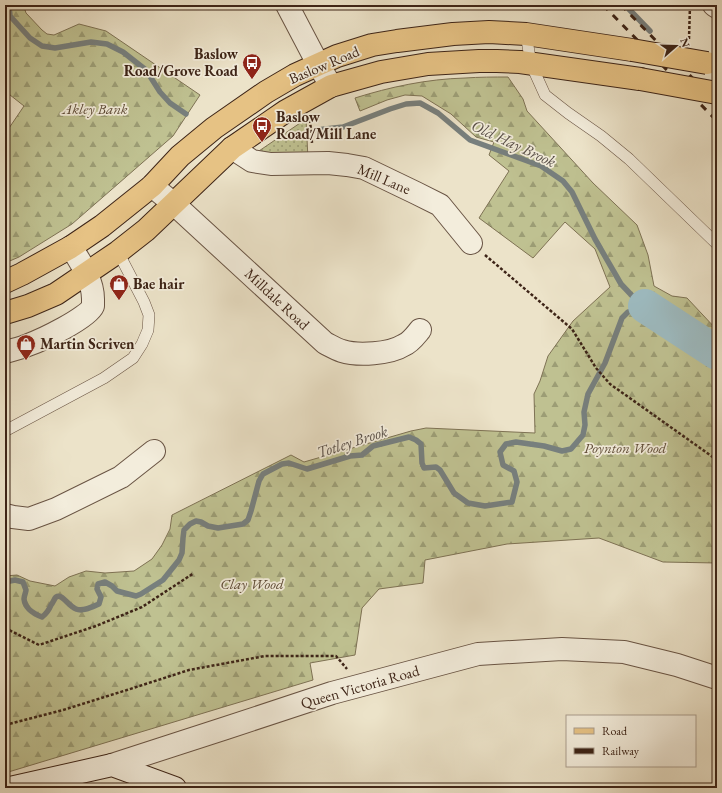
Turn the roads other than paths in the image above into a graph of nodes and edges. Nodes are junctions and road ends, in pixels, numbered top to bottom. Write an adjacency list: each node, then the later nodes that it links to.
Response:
1 (287, 5): 5 (street)
2 (714, 5): 3 (street)
3 (717, 7)
4 (526, 34): 5 (main road, Baslow Road); 6 (lane); 7 (main road, Baslow Road, bridge)
5 (318, 64): 8 (street); 11 (main road, Baslow Road)
6 (531, 64): 8 (main road); 9 (main road, bridge); 14 (lane)
7 (712, 64)
8 (331, 86): 10 (main road)
9 (717, 94)
10 (232, 148): 12 (main road); 13 (street, Mill Lane)
11 (152, 186): 12 (street, Milldale Road); 15 (main road, Baslow Road)
12 (174, 204): 16 (main road); 20 (street, Milldale Road)
13 (471, 243)
14 (717, 244)
15 (71, 247): 17 (street); 18 (main road, Baslow Road)
16 (118, 252): 17 (main road); 22 (lane)
17 (86, 273): 19 (main road); 21 (street)
18 (5, 282)
19 (5, 313)
20 (420, 330)
21 (5, 352)
22 (5, 431)
23 (154, 451): 24 (street)
24 (5, 515)
25 (717, 678): 26 (street, Queen Victoria Road)
26 (112, 765): 27 (street, Queen Victoria Road); 28 (street)
27 (10, 788)
28 (175, 788)

